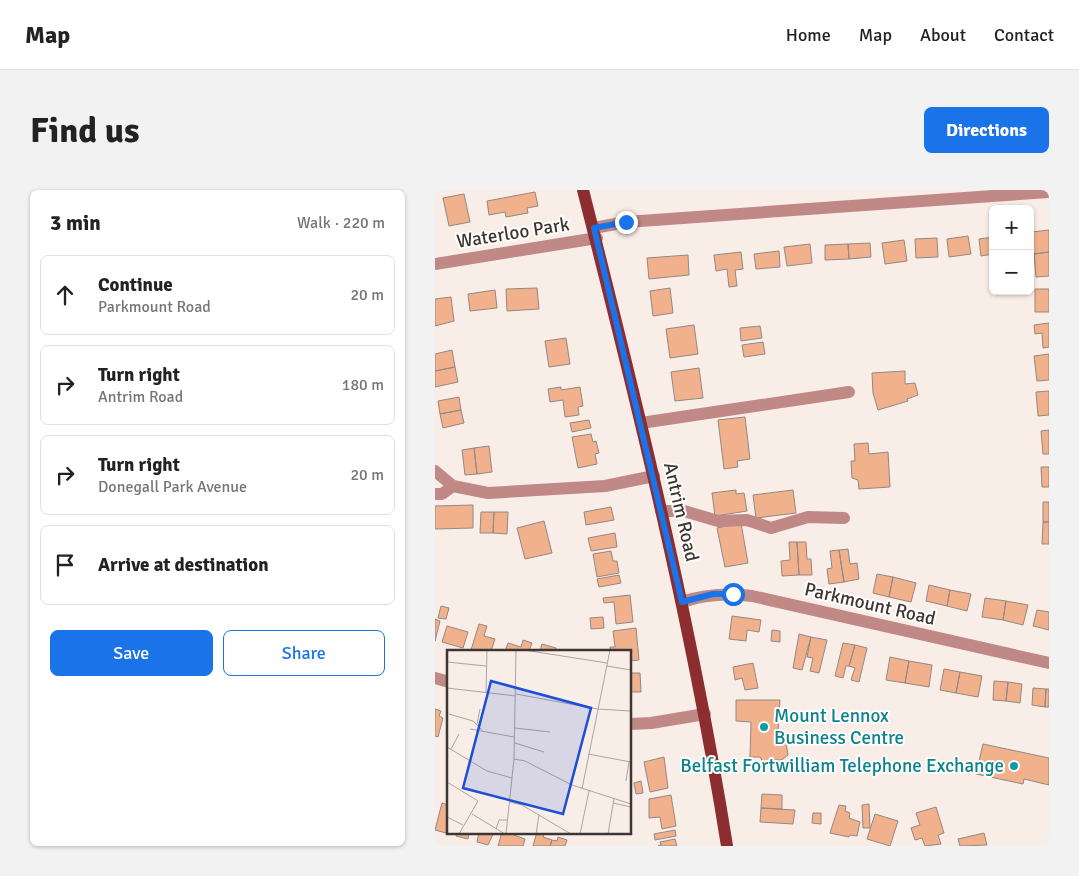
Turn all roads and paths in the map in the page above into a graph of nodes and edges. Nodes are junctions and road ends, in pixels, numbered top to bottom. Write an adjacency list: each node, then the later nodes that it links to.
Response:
1 (583, 190): 3 (main road, Antrim Road)
2 (1049, 192): 3 (street, Waterloo Park)
3 (595, 233): 4 (street, Waterloo Park); 6 (main road, Antrim Road)
4 (435, 264)
5 (849, 392): 6 (street)
6 (641, 423): 8 (main road, Antrim Road)
7 (435, 471): 9 (street)
8 (653, 476): 9 (street); 11 (main road, Antrim Road)
9 (453, 486): 10 (street)
10 (435, 494)
11 (661, 511): 12 (street); 13 (main road, Antrim Road)
12 (844, 518)
13 (682, 602): 14 (street, Parkmount Road); 15 (main road, Antrim Road)
14 (1049, 663)
15 (705, 714): 16 (street); 17 (main road, Antrim Road)
16 (631, 724)
17 (727, 846)

